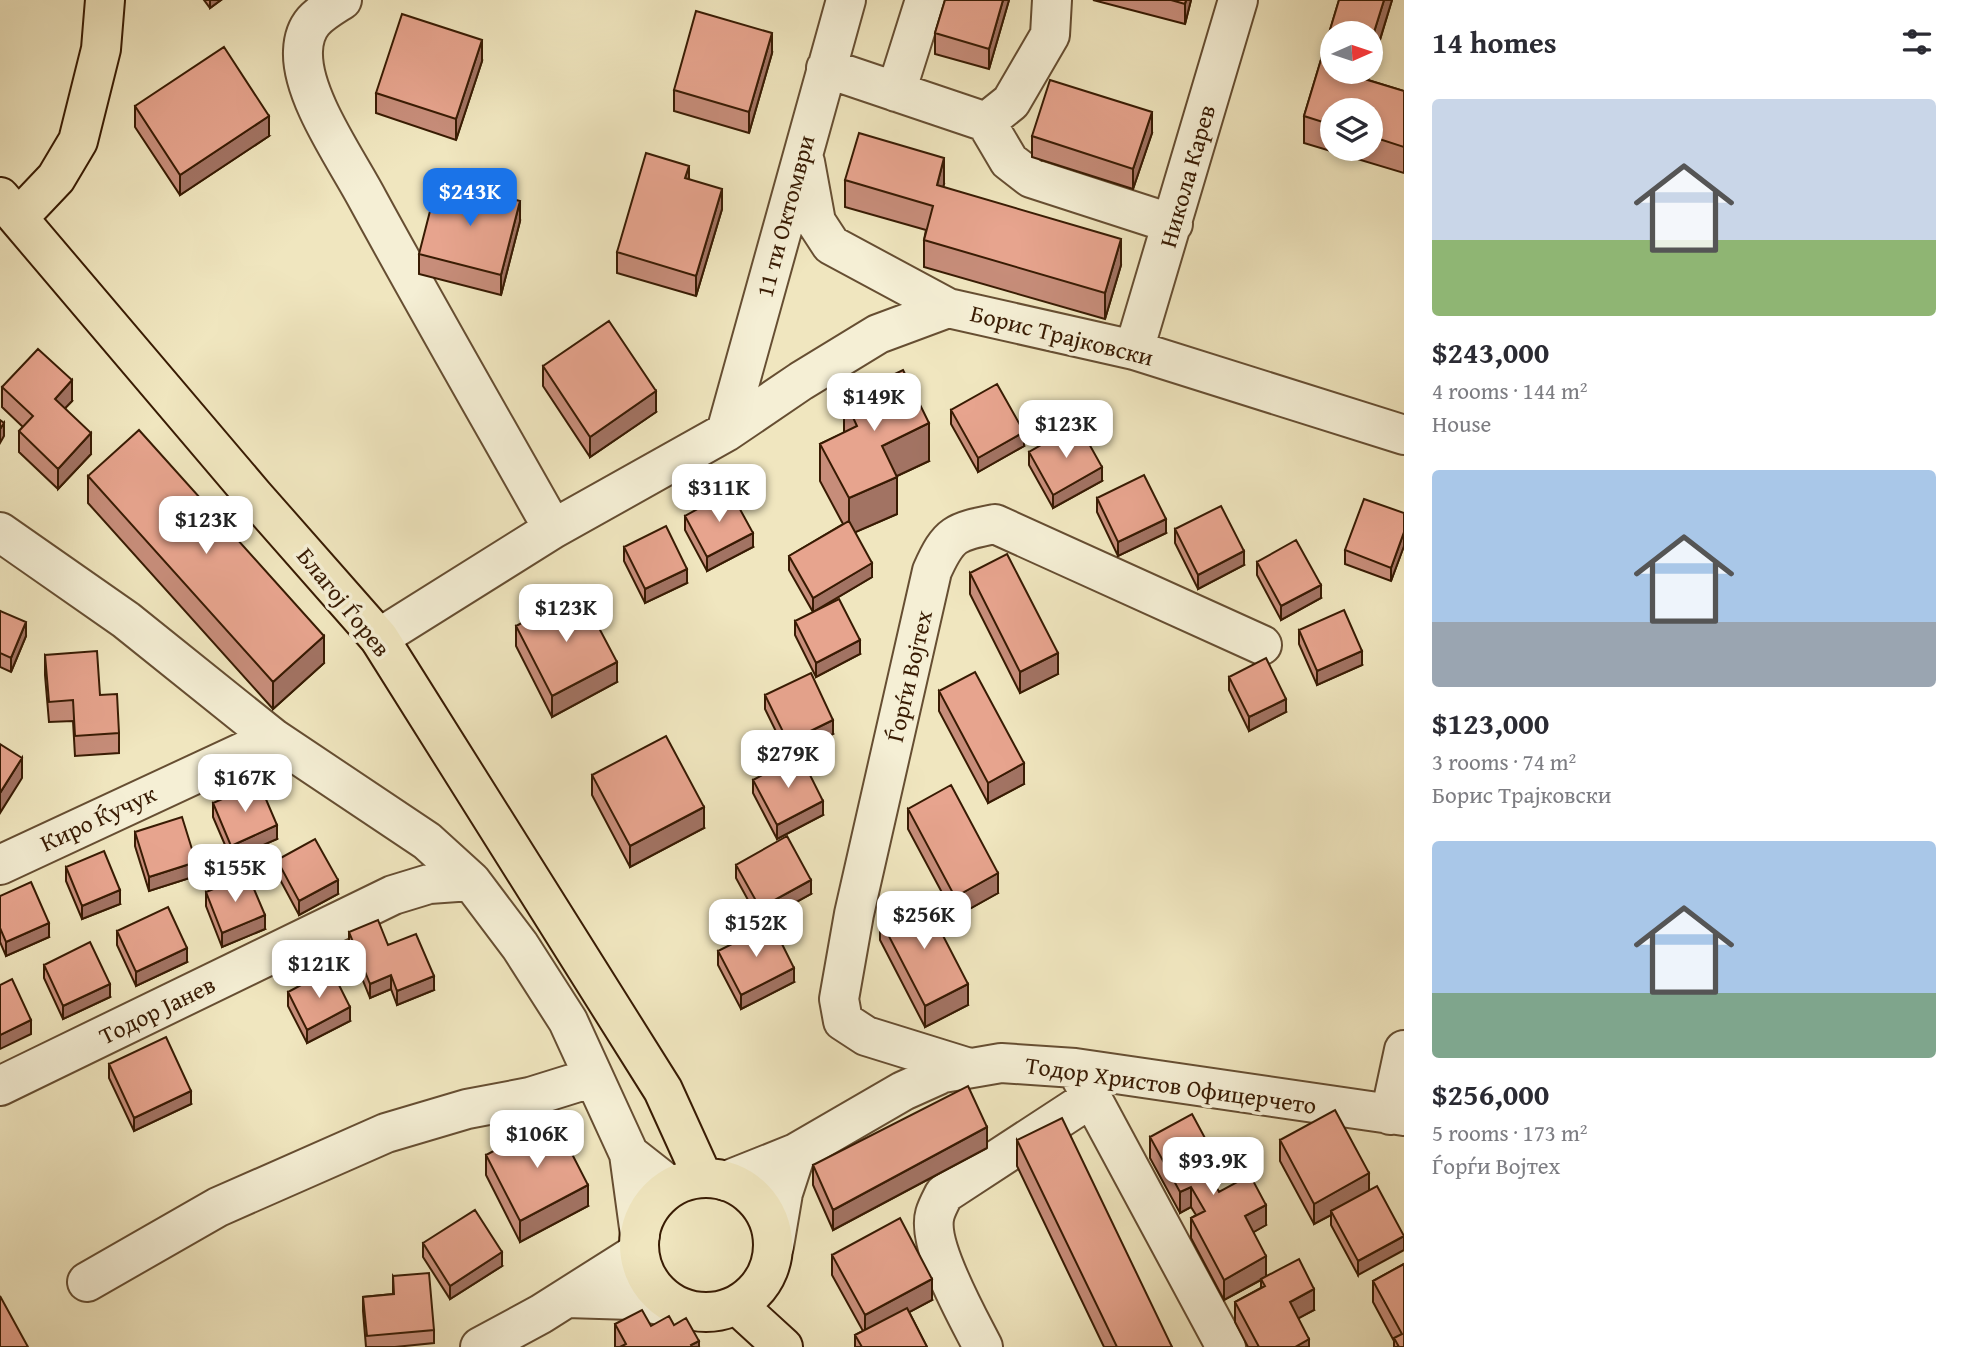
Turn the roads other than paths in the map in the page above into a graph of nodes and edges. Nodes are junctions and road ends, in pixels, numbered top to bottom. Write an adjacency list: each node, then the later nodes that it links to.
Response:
1 (105, 0): 11 (main road)
2 (342, 0): 17 (street)
3 (846, 0): 7 (street, 11 ти Октомври)
4 (925, 0): 8 (street)
5 (1052, 0): 9 (street)
6 (1238, 0): 12 (street, Никола Карев)
7 (827, 68): 8 (street); 10 (street, 11 ти Октомври)
8 (896, 92): 9 (street)
9 (986, 122): 12 (street)
10 (803, 149): 13 (street); 15 (street, 11 ти Октомври)
11 (10, 207): 19 (main road, Благој Ѓорев)
12 (1173, 223): 14 (street, Никола Карев)
13 (948, 307): 14 (street, Борис Трајковски); 15 (street, Борис Трајковски)
14 (1134, 351): 16 (street, Борис Трајковски)
15 (726, 432): 17 (street, Борис Трајковски)
16 (1404, 435)
17 (553, 529): 19 (street, Борис Трајковски)
18 (0, 532): 21 (street)
19 (379, 638): 32 (main road, Благој Ѓорев)
20 (1262, 645): 25 (street, Ѓорѓи Војтех)
21 (272, 738): 22 (street, Киро Ќучук); 23 (street)
22 (0, 864)
23 (471, 881): 26 (street); 28 (street, Тодор Јанев)
24 (1404, 1050): 29 (street, Тодор Христов Офицерчето)
25 (967, 1067): 27 (street, Тодор Христов Офицерчето); 30 (street, Тодор Христов Офицерчето)
26 (591, 1078): 31 (street); 35 (street)
27 (1083, 1083): 29 (street, Тодор Христов Офицерчето); 42 (street); 43 (street)
28 (0, 1086)
29 (1397, 1116)
30 (796, 1153): 32 (street, Тодор Христов Офицерчето); 34 (street)
31 (629, 1154): 32 (street); 33 (street)
32 (700, 1182): 33 (main road); 34 (main road)
33 (639, 1243): 36 (street); 38 (main road)
34 (774, 1246): 37 (main road)
35 (87, 1282)
36 (567, 1298): 38 (street); 39 (street)
37 (737, 1305): 38 (main road); 41 (main road)
38 (683, 1309)
39 (529, 1336): 40 (street)
40 (480, 1347)
41 (783, 1347)
42 (983, 1347)
43 (1226, 1347)

